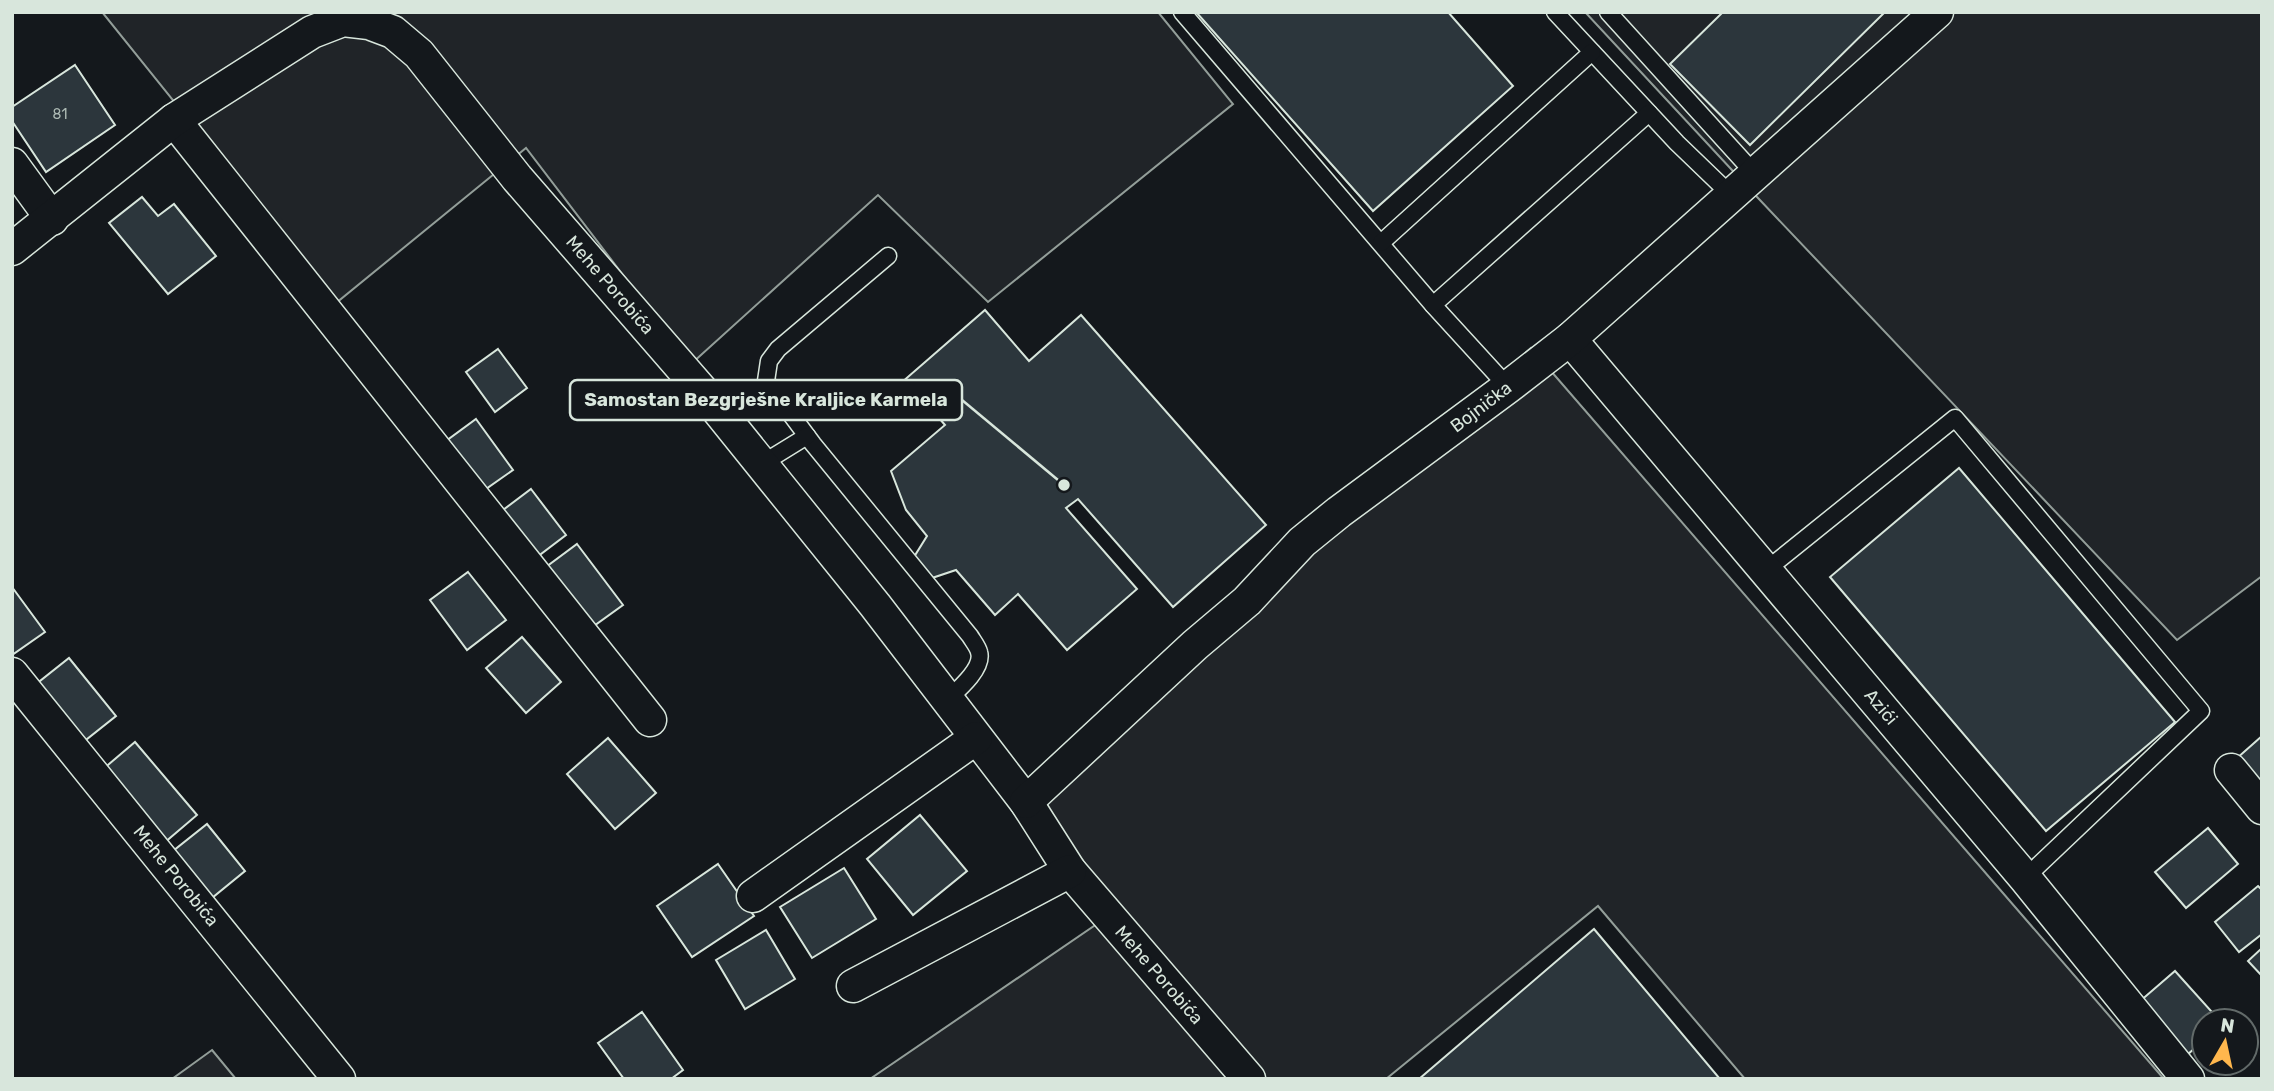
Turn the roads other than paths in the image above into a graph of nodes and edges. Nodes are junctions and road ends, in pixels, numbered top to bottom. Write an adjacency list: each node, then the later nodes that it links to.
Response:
1 (1182, 12): 12 (lane)
2 (1555, 12): 5 (lane)
3 (1608, 12): 9 (lane)
4 (1935, 13): 9 (street, Bojnička)
5 (1592, 52): 6 (lane); 12 (lane)
6 (1649, 113): 10 (lane); 15 (lane)
7 (174, 120): 11 (street, Mehe Porobića); 19 (street, Mehe Porobića); 23 (street)
8 (12, 164): 11 (street)
9 (1755, 174): 10 (street, Bojnička)
10 (1731, 195): 16 (street, Bojnička)
11 (52, 219): 13 (street, Mehe Porobića)
12 (1381, 243): 15 (lane)
13 (12, 248)
14 (888, 256): 18 (lane)
15 (1433, 305): 17 (lane)
16 (1570, 339): 17 (street, Bojnička); 20 (street, Azići)
17 (1508, 387): 26 (street, Bojnička)
18 (807, 436): 19 (lane); 22 (lane)
19 (760, 465): 22 (street, Mehe Porobića)
20 (1765, 571): 29 (street, Azići); 29 (lane)
21 (12, 674): 32 (street, Mehe Porobića)
22 (947, 700): 24 (street, Mehe Porobića)
23 (650, 720)
24 (976, 738): 26 (street, Mehe Porobića); 30 (street)
25 (2231, 770): 27 (street)
26 (1026, 802): 28 (street, Mehe Porobića)
27 (2262, 808)
28 (1070, 871): 31 (street); 33 (street, Mehe Porobića)
29 (2025, 878): 34 (street, Azići)
30 (752, 896)
31 (853, 986)
32 (339, 1079)
33 (1249, 1079)
34 (2188, 1079)

